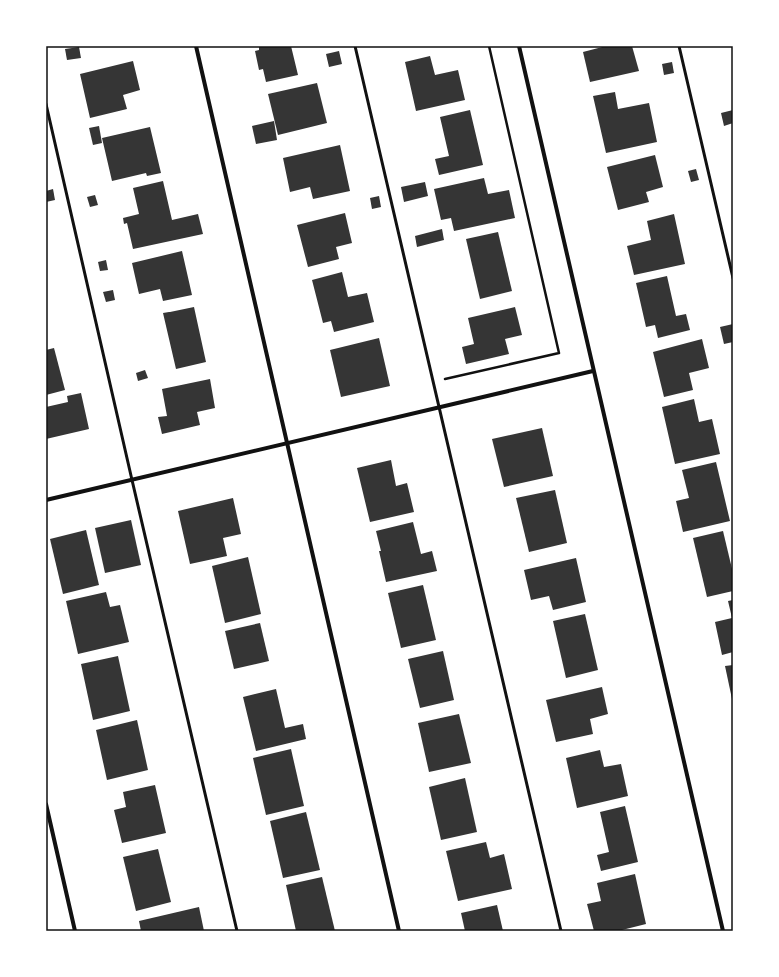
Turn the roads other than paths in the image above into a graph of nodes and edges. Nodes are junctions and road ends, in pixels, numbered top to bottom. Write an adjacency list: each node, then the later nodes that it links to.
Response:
1 (196, 46): 9 (street)
2 (355, 46): 8 (lane)
3 (519, 46): 7 (street)
4 (679, 46): 6 (lane)
5 (46, 104): 10 (lane)
6 (733, 278)
7 (593, 371): 8 (street); 17 (street)
8 (439, 408): 9 (street); 16 (lane)
9 (288, 443): 10 (street); 15 (street)
10 (132, 480): 11 (street); 14 (lane)
11 (46, 500)
12 (46, 804): 13 (street)
13 (75, 931)
14 (237, 931)
15 (399, 931)
16 (561, 931)
17 (723, 931)

